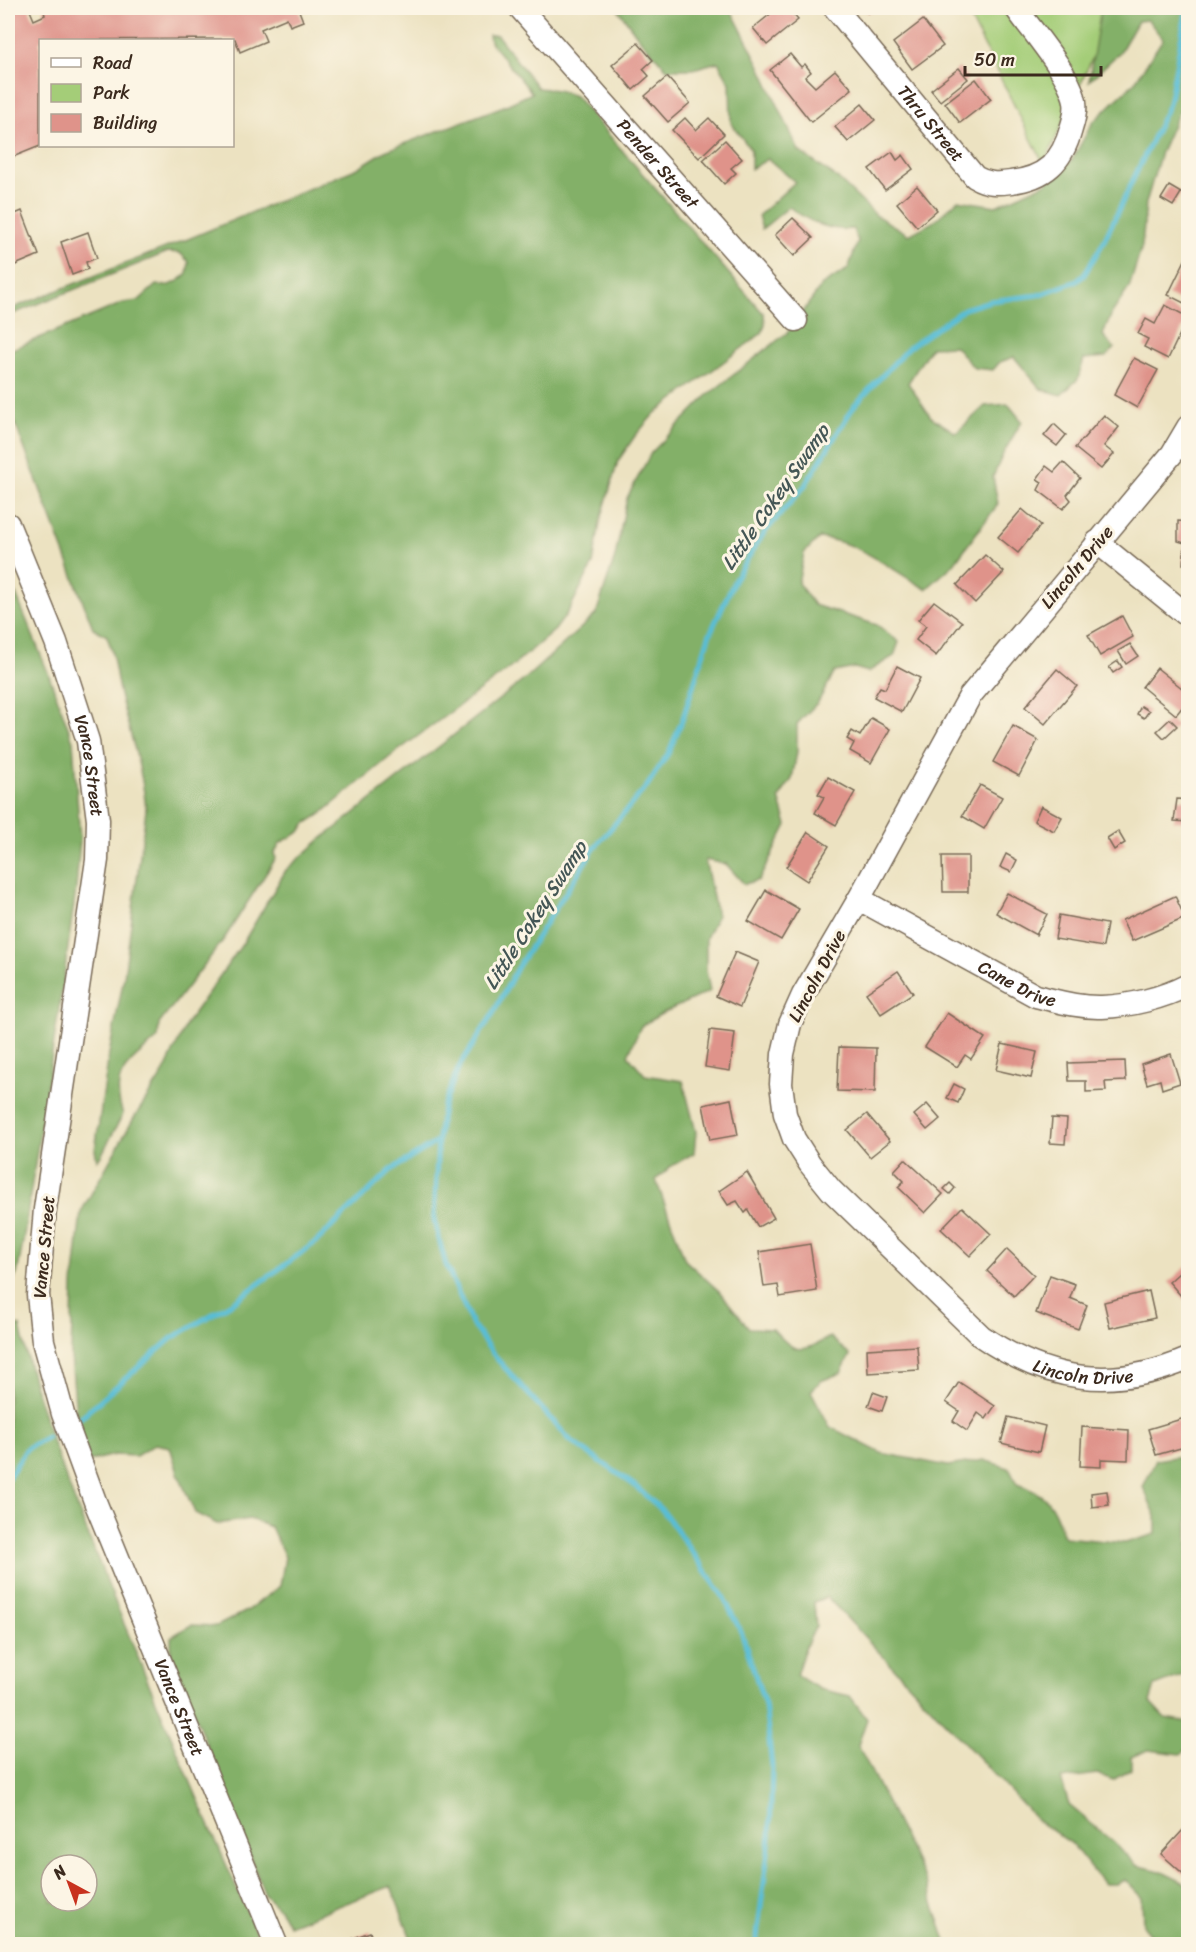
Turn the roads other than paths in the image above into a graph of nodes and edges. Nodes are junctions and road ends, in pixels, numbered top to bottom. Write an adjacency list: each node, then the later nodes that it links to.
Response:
1 (520, 8): 4 (street, Pender Street)
2 (835, 8): 3 (street, Thru Street)
3 (1016, 8)
4 (796, 320)
5 (1188, 427): 7 (street, Lincoln Drive)
6 (8, 524): 12 (street, Vance Street)
7 (1097, 542): 8 (street); 9 (street, Lincoln Drive)
8 (1188, 616)
9 (859, 899): 10 (street, Cane Drive); 11 (street, Lincoln Drive)
10 (1188, 985)
11 (1188, 1359)
12 (276, 1944)

